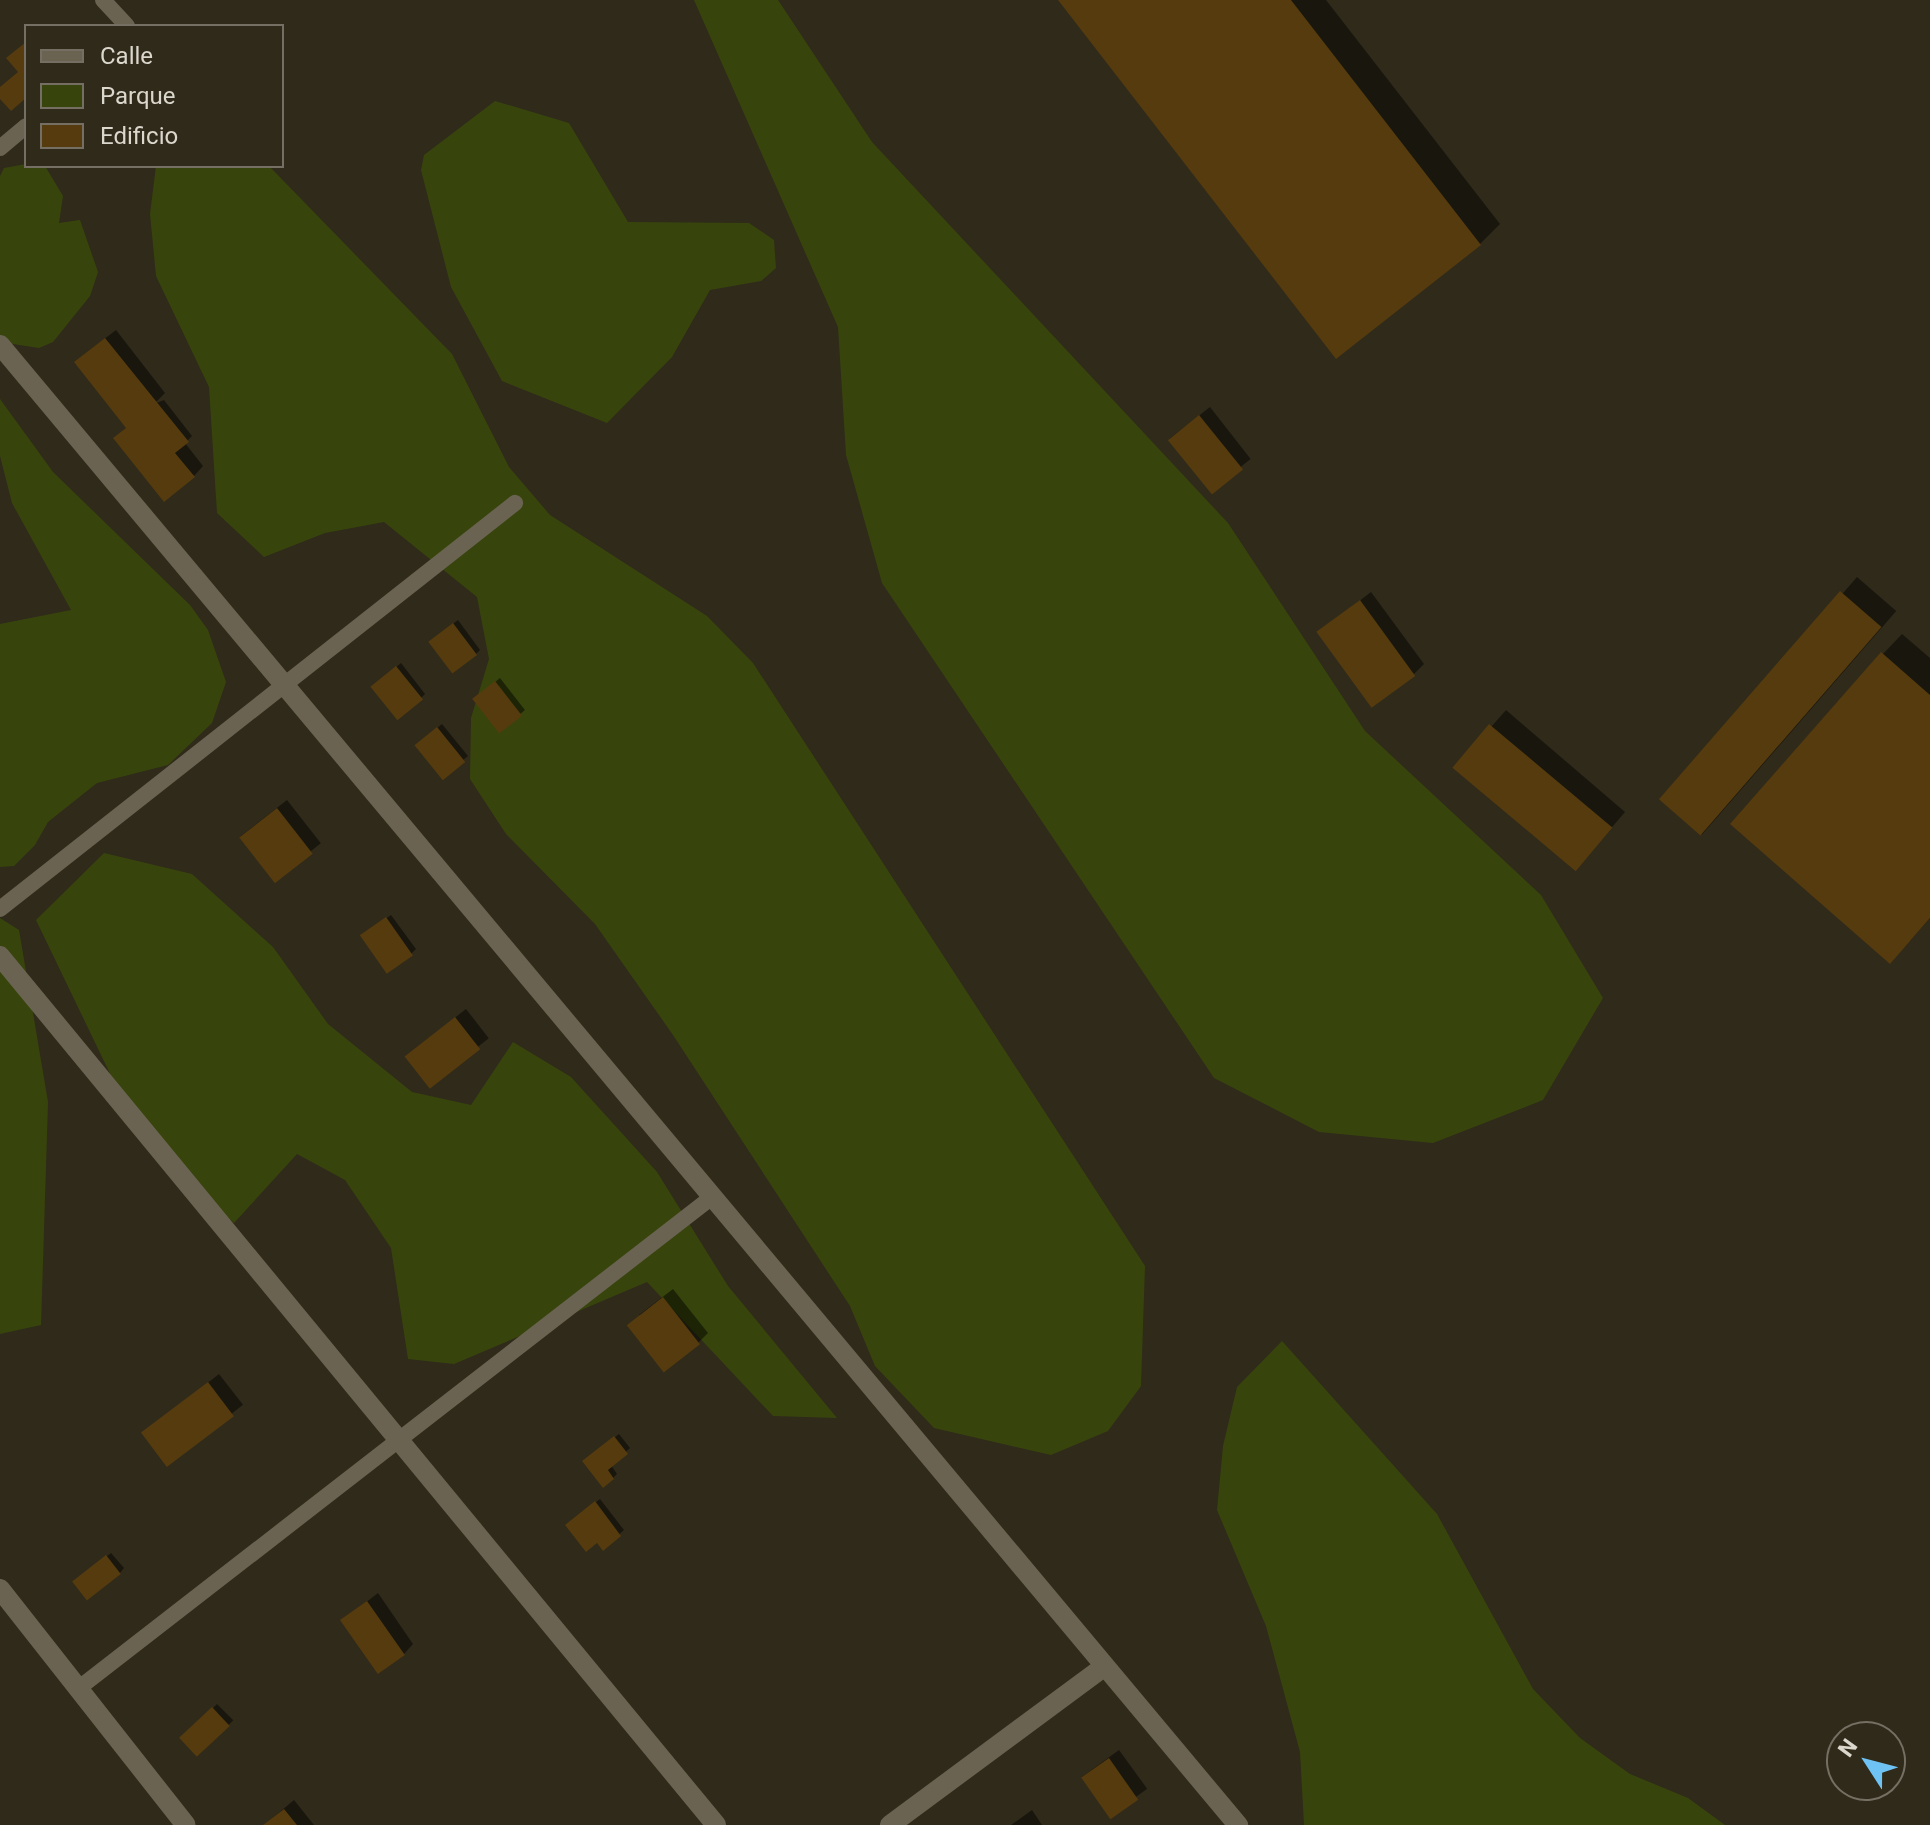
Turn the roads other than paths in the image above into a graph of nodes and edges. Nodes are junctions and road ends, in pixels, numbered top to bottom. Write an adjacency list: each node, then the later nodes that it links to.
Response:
1 (103, 0): 2 (lane)
2 (125, 24)
3 (24, 128): 4 (lane)
4 (0, 148)
5 (0, 345): 7 (street)
6 (515, 503): 7 (lane)
7 (284, 685): 8 (lane); 10 (street)
8 (0, 909)
9 (0, 956): 11 (street)
10 (712, 1197): 11 (lane); 13 (street)
11 (399, 1440): 14 (lane); 16 (street)
12 (0, 1589): 14 (street)
13 (1105, 1666): 17 (street); 18 (street)
14 (79, 1688): 15 (street)
15 (186, 1825)
16 (716, 1825)
17 (890, 1825)
18 (1238, 1825)

